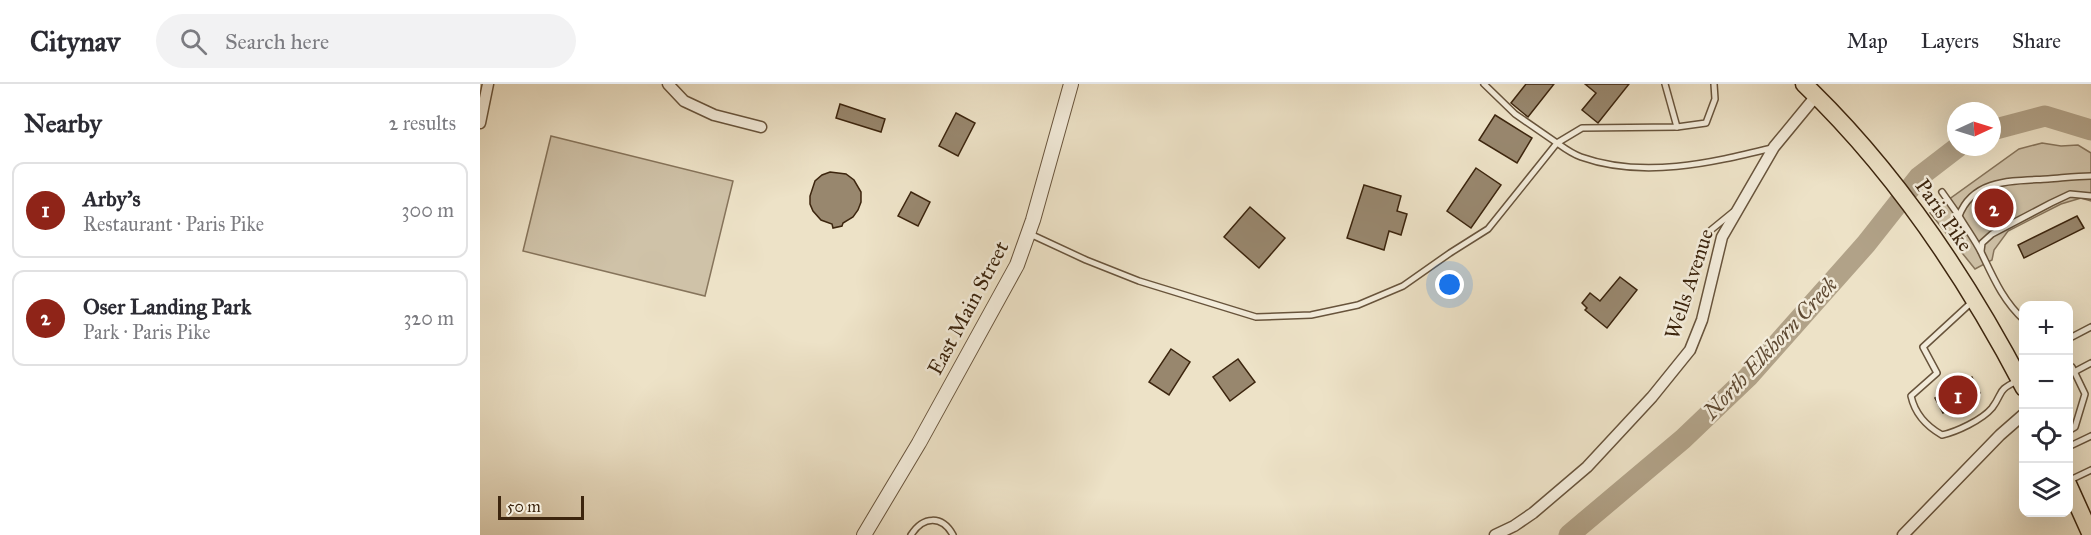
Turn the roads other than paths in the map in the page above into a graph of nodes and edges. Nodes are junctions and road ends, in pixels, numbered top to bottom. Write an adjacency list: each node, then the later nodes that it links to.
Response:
1 (488, 84): 8 (street)
2 (668, 84): 9 (street)
3 (1071, 84): 19 (street, East Main Street)
4 (1484, 84): 11 (lane)
5 (1665, 84): 10 (lane)
6 (1714, 84): 10 (lane)
7 (1810, 90): 12 (street, Wells Avenue); 21 (main road, Paris Pike)
8 (480, 123)
9 (761, 127)
10 (1677, 127): 11 (lane)
11 (1557, 143): 12 (lane); 19 (lane)
12 (1774, 147): 16 (street, Wells Avenue)
13 (2091, 176): 17 (lane)
14 (1942, 192): 17 (lane)
15 (2091, 196): 20 (lane)
16 (1739, 207): 18 (lane); 40 (street, Wells Avenue)
17 (1959, 216): 20 (lane)
18 (1711, 230)
19 (1029, 233): 37 (street, East Main Street)
20 (1981, 251): 22 (lane)
21 (1974, 300): 27 (main road, Paris Pike); 28 (lane)
22 (2019, 316)
23 (2091, 327): 24 (lane)
24 (2073, 336)
25 (2091, 363): 26 (lane)
26 (2074, 372): 30 (lane)
27 (2019, 377)
28 (2019, 383)
29 (2019, 418): 41 (street)
30 (2073, 429)
31 (2091, 436): 32 (lane)
32 (2073, 445)
33 (2091, 470): 34 (lane)
34 (2073, 480)
35 (2073, 496): 36 (main road)
36 (2087, 534)
37 (864, 535)
38 (911, 535): 39 (lane)
39 (953, 535)
40 (1495, 535)
41 (1903, 535)

